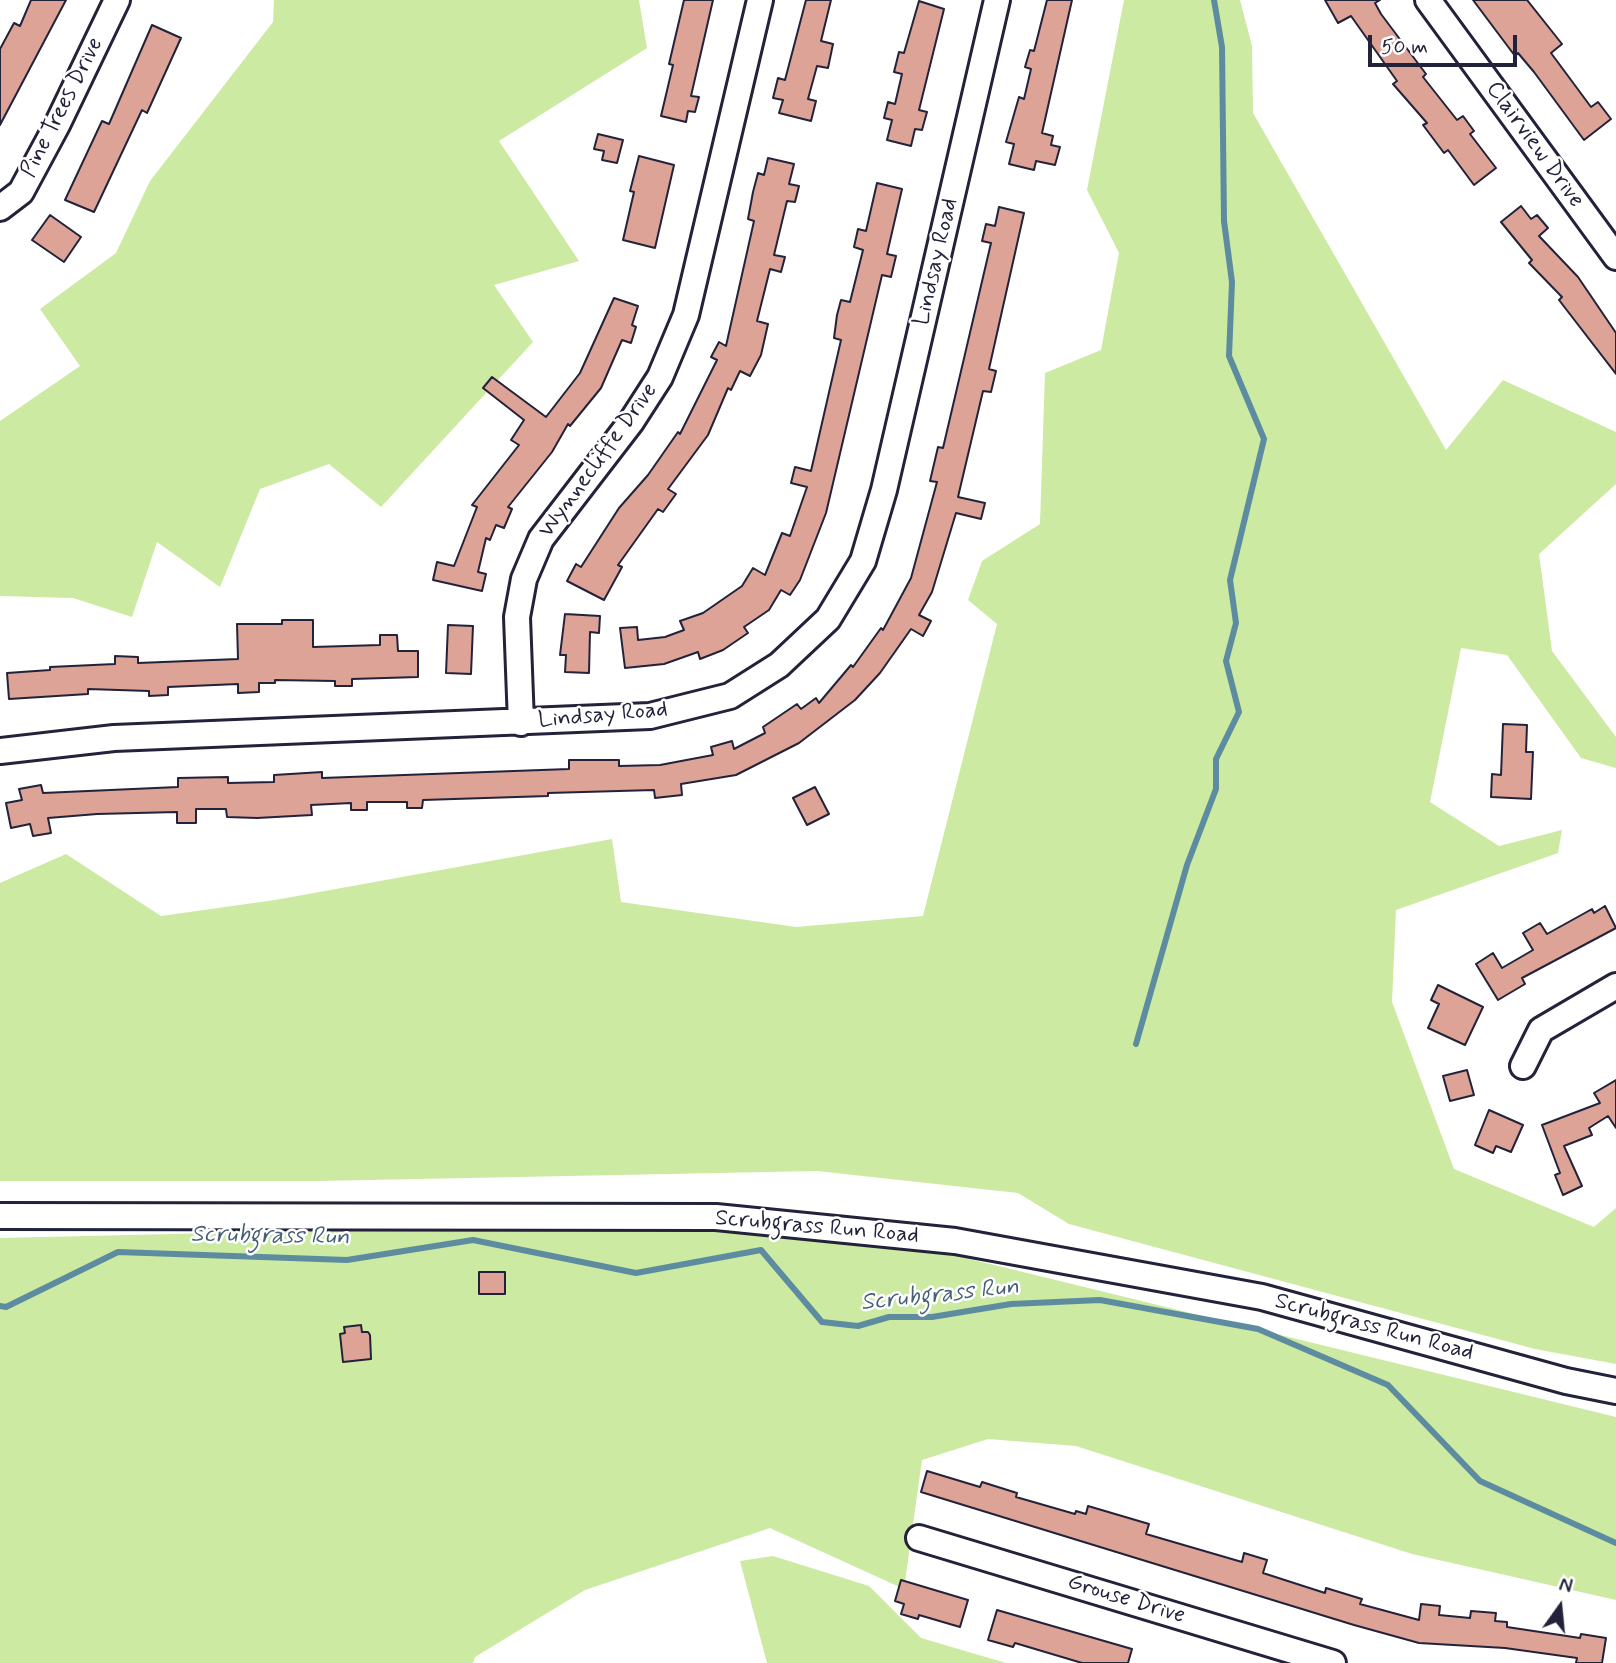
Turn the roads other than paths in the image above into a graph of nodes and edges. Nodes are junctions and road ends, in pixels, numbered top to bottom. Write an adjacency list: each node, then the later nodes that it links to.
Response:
1 (117, 0): 5 (street, Pine Trees Drive)
2 (760, 0): 7 (street, Wynnecliffe Drive)
3 (998, 0): 7 (street, Lindsay Road)
4 (1428, 0): 6 (street, Clairview Drive)
5 (0, 208)
6 (1616, 257)
7 (521, 723): 8 (street, Lindsay Road)
8 (0, 751)
9 (1616, 986): 10 (street)
10 (1524, 1066)
11 (0, 1216): 12 (street, Scrubgrass Run Road)
12 (1616, 1391)
13 (919, 1538): 14 (street, Grouse Drive)
14 (1333, 1663)

